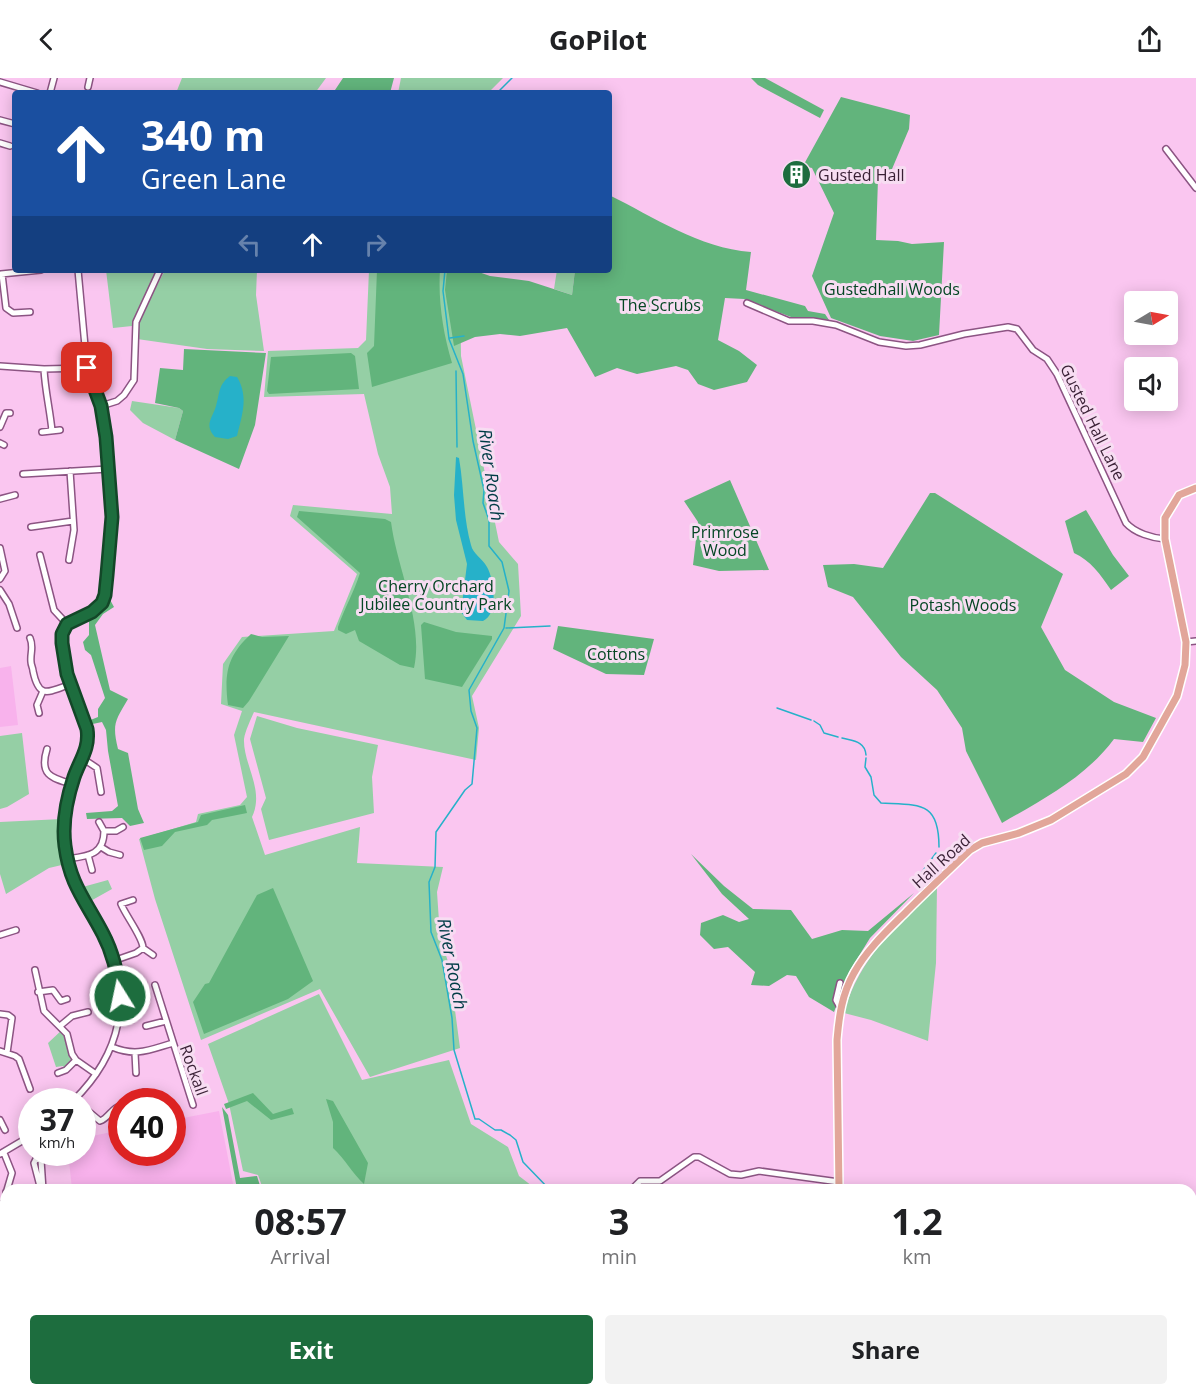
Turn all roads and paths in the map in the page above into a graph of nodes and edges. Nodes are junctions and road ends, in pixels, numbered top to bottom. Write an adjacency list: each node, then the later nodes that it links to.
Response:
1 (90, 78): 3 (street)
2 (0, 82): 4 (street)
3 (88, 87)
4 (27, 90)
5 (0, 143): 6 (street)
6 (10, 146)
7 (1166, 149): 8 (street)
8 (1196, 188)
9 (78, 273): 15 (street)
10 (159, 273): 17 (street)
11 (1, 274): 13 (street)
12 (747, 303): 31 (street, Gusted Hall Lane)
13 (30, 312)
14 (0, 366): 16 (street)
15 (87, 368): 16 (street); 17 (street)
16 (44, 369): 21 (street)
17 (101, 406): 23 (street)
18 (10, 413): 19 (street)
19 (0, 428)
20 (60, 429): 21 (street)
21 (52, 430): 22 (street)
22 (42, 432)
23 (108, 469): 24 (street); 37 (street)
24 (70, 471): 25 (street); 29 (street)
25 (23, 474)
26 (1196, 488): 31 (main road)
27 (15, 495): 28 (street)
28 (0, 499)
29 (73, 521): 30 (street); 34 (street)
30 (37, 534)
31 (1165, 539): 41 (main road, Hall Road)
32 (0, 549): 35 (street)
33 (40, 555): 37 (street)
34 (69, 560)
35 (0, 579)
36 (0, 590): 38 (street)
37 (67, 624): 42 (street)
38 (16, 628)
39 (38, 640): 43 (street)
40 (1196, 641): 41 (street)
41 (1186, 642): 68 (main road, Hall Road)
42 (71, 684): 43 (street); 46 (street)
43 (43, 691): 44 (street)
44 (39, 713)
45 (47, 749): 47 (street)
46 (82, 758): 47 (street); 48 (street)
47 (72, 784): 55 (street)
48 (101, 792)
49 (99, 822): 51 (street)
50 (123, 827): 51 (street)
51 (104, 831): 52 (street)
52 (102, 847): 53 (street); 54 (street)
53 (88, 855): 55 (street); 56 (street)
54 (120, 855)
55 (68, 859): 62 (street)
56 (92, 870)
57 (134, 900): 60 (street)
58 (16, 930): 59 (street)
59 (0, 935)
60 (143, 948): 61 (street); 62 (street)
61 (153, 955)
62 (113, 961): 75 (street)
63 (35, 970): 66 (street)
64 (840, 984): 68 (street)
65 (155, 985): 71 (street)
66 (38, 992): 67 (street); 72 (street)
67 (67, 999)
68 (841, 1009): 97 (main road, Hall Road)
69 (88, 1012): 72 (street)
70 (0, 1014): 77 (street)
71 (166, 1021): 73 (street); 74 (street)
72 (60, 1026): 79 (street)
73 (146, 1026)
74 (173, 1043): 78 (street, Rockall); 85 (street, Rockall)
75 (112, 1047): 78 (street, Rockall); 82 (street)
76 (0, 1052): 77 (street)
77 (7, 1053): 83 (street)
78 (135, 1053): 81 (street)
79 (76, 1060): 80 (street); 82 (street)
80 (58, 1073)
81 (135, 1073)
82 (96, 1074): 84 (street)
83 (30, 1088)
84 (85, 1088)
85 (193, 1106)
86 (108, 1114): 87 (street)
87 (96, 1118)
88 (0, 1120): 89 (street)
89 (5, 1130)
90 (18, 1144): 91 (street)
91 (2, 1154): 92 (street)
92 (9, 1184)
93 (40, 1184): 94 (street)
94 (42, 1184)
95 (637, 1184): 96 (street)
96 (823, 1184)
97 (838, 1184)

